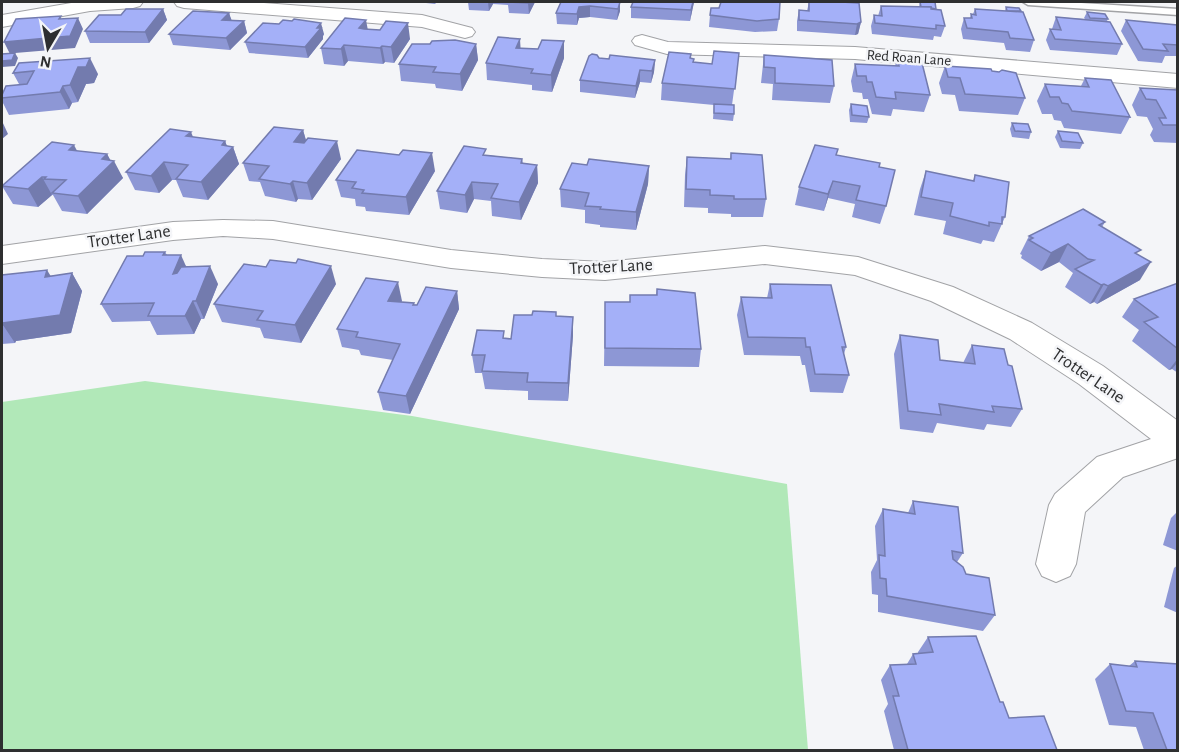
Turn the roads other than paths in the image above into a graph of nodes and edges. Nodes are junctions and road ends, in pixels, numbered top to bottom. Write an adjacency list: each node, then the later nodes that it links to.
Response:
1 (133, 2): 5 (street)
2 (184, 2): 6 (street)
3 (1028, 2): 4 (lane)
4 (1178, 12)
5 (2, 21)
6 (465, 32)
7 (642, 41): 8 (street, Red Roan Lane)
8 (1178, 81)
9 (2, 255): 10 (street, Trotter Lane)
10 (1178, 442): 11 (street)
11 (1056, 564)

